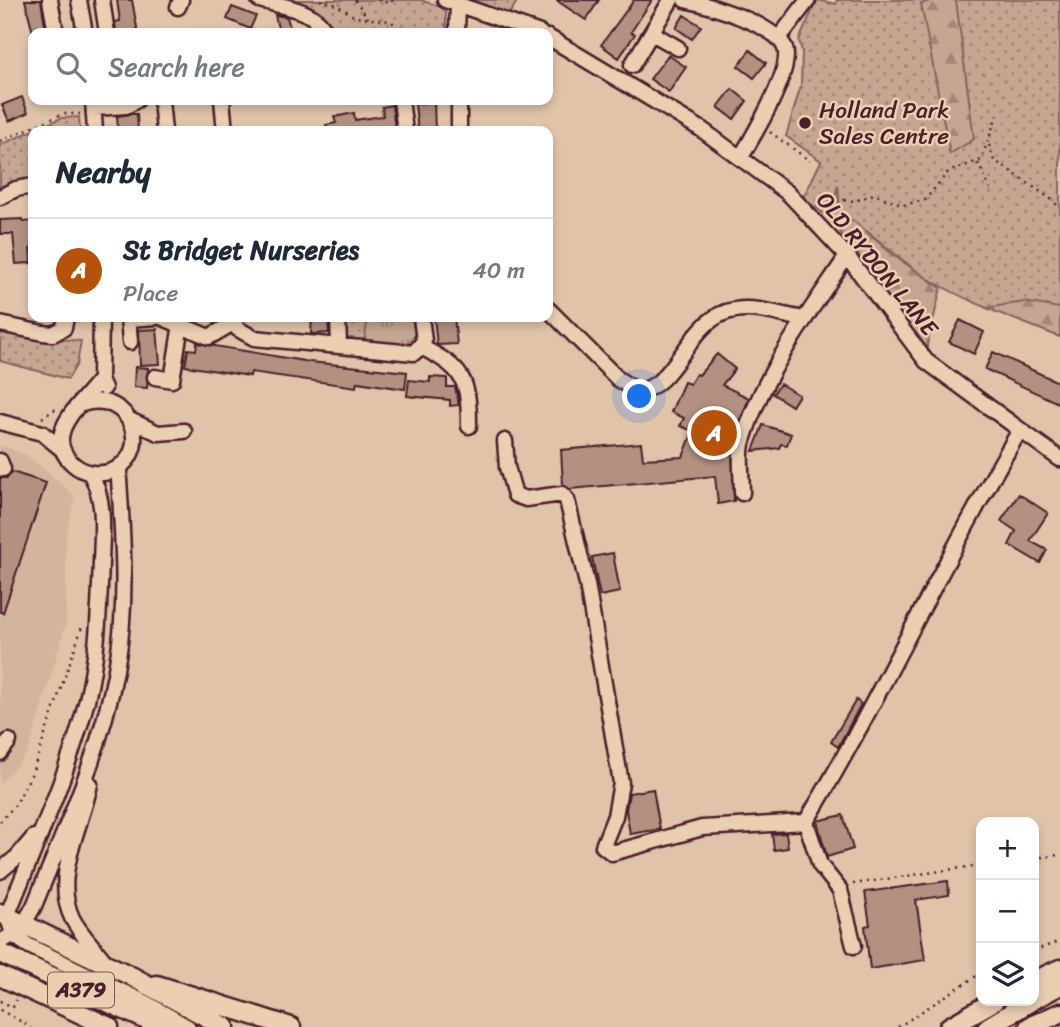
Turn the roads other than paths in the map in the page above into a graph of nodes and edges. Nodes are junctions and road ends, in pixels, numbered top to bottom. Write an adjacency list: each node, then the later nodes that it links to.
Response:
1 (50, 0): 9 (street)
2 (79, 0): 10 (street)
3 (102, 0): 11 (street)
4 (259, 0): 12 (street)
5 (671, 0): 15 (street)
6 (685, 0): 16 (street)
7 (807, 0): 16 (street)
8 (451, 2): 13 (street); 14 (street)
9 (55, 28)
10 (84, 28)
11 (106, 28)
12 (324, 28)
13 (456, 28)
14 (526, 28)
15 (652, 33): 18 (street); 19 (street)
16 (779, 38): 30 (street)
17 (553, 40): 30 (street, OLD RYDON LANE)
18 (678, 47)
19 (632, 65)
20 (161, 105): 26 (street)
21 (222, 105): 27 (street)
22 (402, 105): 28 (street)
23 (459, 105): 29 (street)
24 (90, 107): 25 (street)
25 (94, 126)
26 (164, 126)
27 (225, 126)
28 (404, 126)
29 (459, 126)
30 (741, 157): 33 (street, OLD RYDON LANE)
31 (28, 187): 32 (street)
32 (0, 197)
33 (847, 256): 35 (street); 57 (street, OLD RYDON LANE)
34 (553, 314): 35 (street)
35 (805, 319): 67 (street)
36 (65, 322): 44 (street)
37 (102, 322): 50 (street)
38 (128, 322): 46 (street)
39 (175, 322): 45 (street)
40 (229, 322): 45 (street)
41 (234, 322): 47 (street)
42 (338, 322): 47 (street)
43 (422, 322): 48 (street)
44 (0, 324)
45 (181, 324): 49 (street)
46 (130, 342)
47 (339, 345): 48 (street)
48 (417, 350): 56 (street)
49 (155, 377)
50 (100, 379): 51 (street); 52 (street)
51 (82, 404): 52 (street); 54 (street)
52 (112, 404): 53 (street)
53 (130, 420): 60 (street); 62 (street)
54 (65, 421): 58 (street); 63 (street)
55 (0, 422): 58 (street)
56 (469, 426)
57 (1020, 430): 64 (street, OLD RYDON LANE); 69 (street)
58 (38, 432): 63 (street)
59 (184, 432): 60 (street)
60 (158, 433): 62 (street)
61 (505, 441): 69 (street)
62 (133, 445): 65 (street)
63 (63, 450): 66 (street)
64 (1060, 459)
65 (121, 465): 66 (street); 68 (street)
66 (90, 473): 70 (street)
67 (742, 493)
68 (96, 748): 73 (street); 76 (street)
69 (806, 822): 74 (street)
70 (43, 827): 71 (street); 72 (street)
71 (0, 871)
72 (4, 915): 73 (main road, A379)
73 (13, 934): 76 (main road, A379); 88 (street)
74 (854, 946)
75 (0, 953): 87 (main road, A379)
76 (106, 964): 79 (main road, A379)
77 (1060, 969): 80 (main road)
78 (0, 976): 86 (main road)
79 (131, 976): 89 (main road, A379); 90 (main road, A379)
80 (1039, 979)
81 (1060, 985): 82 (main road)
82 (1039, 996)
83 (985, 1006): 91 (main road)
84 (1022, 1006): 92 (main road)
85 (1060, 1013): 93 (main road)
86 (109, 1027)
87 (162, 1027)
88 (188, 1027)
89 (225, 1027)
90 (291, 1027)
91 (948, 1027)
92 (988, 1027)
93 (1029, 1027)

